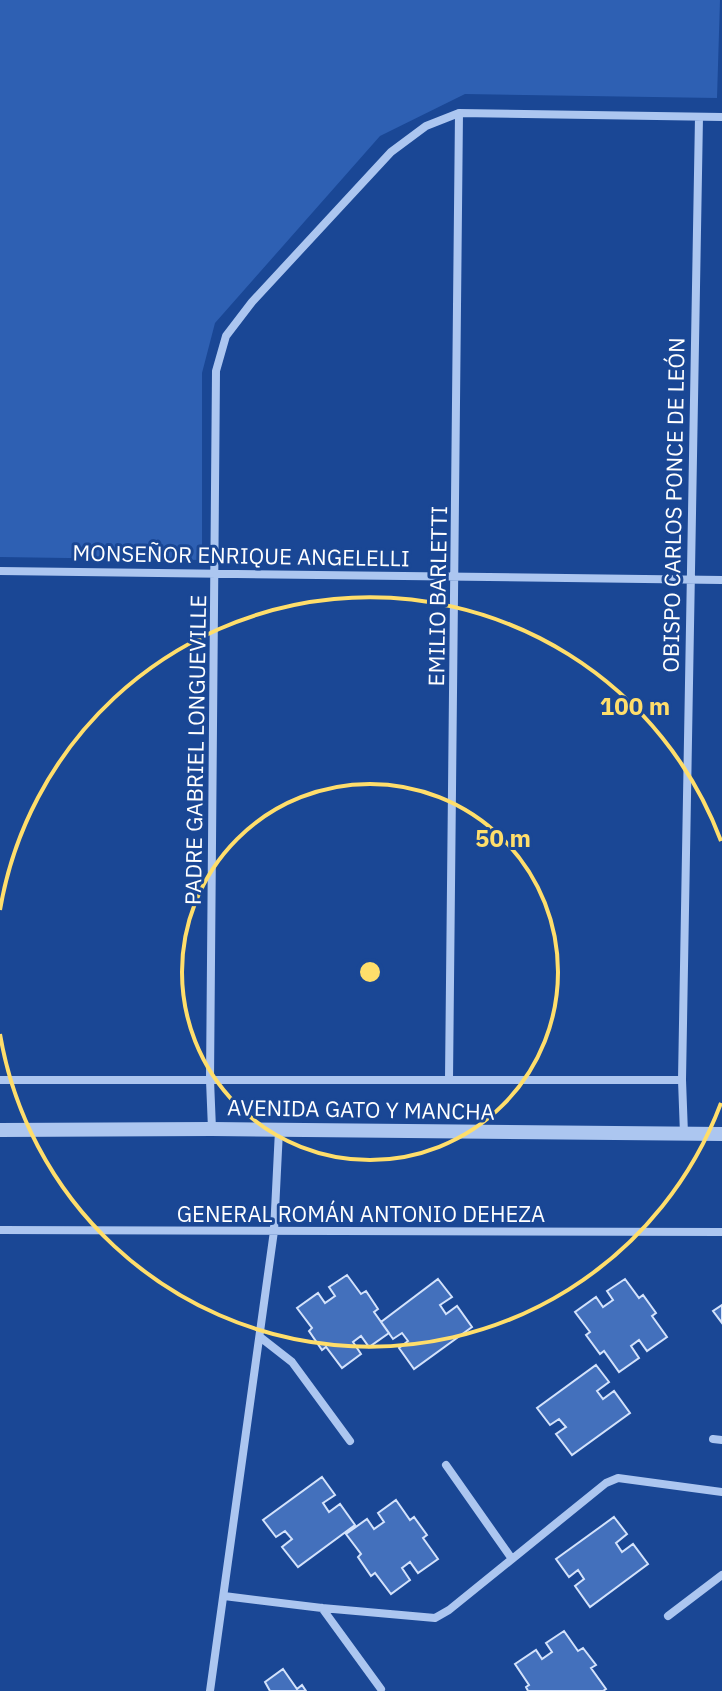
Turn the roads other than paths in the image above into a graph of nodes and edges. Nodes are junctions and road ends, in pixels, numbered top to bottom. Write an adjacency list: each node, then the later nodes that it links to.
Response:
1 (459, 113): 2 (street); 5 (street, PADRE GABRIEL LONGUEVILLE); 6 (street, EMILIO BARLETTI)
2 (699, 117): 3 (street); 7 (street, OBISPO CARLOS PONCE DE LEÓN)
3 (722, 117)
4 (0, 571): 5 (street, MONSEÑOR ENRIQUE ANGELELLI)
5 (215, 573): 6 (street, MONSEÑOR ENRIQUE ANGELELLI); 11 (street, PADRE GABRIEL LONGUEVILLE)
6 (455, 576): 7 (street, MONSEÑOR ENRIQUE ANGELELLI); 9 (street, EMILIO BARLETTI)
7 (689, 579): 8 (street, MONSEÑOR ENRIQUE ANGELELLI); 12 (street, OBISPO CARLOS PONCE DE LEÓN)
8 (722, 580)
9 (449, 1079): 11 (street); 12 (street)
10 (0, 1080): 11 (street)
11 (210, 1080): 13 (street, PADRE GABRIEL LONGUEVILLE)
12 (682, 1080): 16 (street, OBISPO CARLOS PONCE DE LEÓN)
13 (212, 1129): 14 (street, AVENIDA GATO Y MANCHA); 15 (street, AVENIDA GATO Y MANCHA)
14 (0, 1130)
15 (279, 1130): 16 (street, AVENIDA GATO Y MANCHA); 19 (street)
16 (684, 1134): 17 (street, AVENIDA GATO Y MANCHA)
17 (722, 1134)
18 (0, 1230): 19 (street, GENERAL ROMÁN ANTONIO DEHEZA)
19 (274, 1231): 20 (street, GENERAL ROMÁN ANTONIO DEHEZA); 21 (street)
20 (722, 1232)
21 (260, 1337): 22 (street); 27 (street)
22 (350, 1441)
23 (446, 1465): 25 (street)
24 (722, 1492): 25 (street)
25 (512, 1559): 28 (street)
26 (722, 1575): 29 (street)
27 (224, 1596): 28 (street); 31 (street)
28 (322, 1608): 30 (street)
29 (668, 1616)
30 (381, 1689)
31 (210, 1691)

